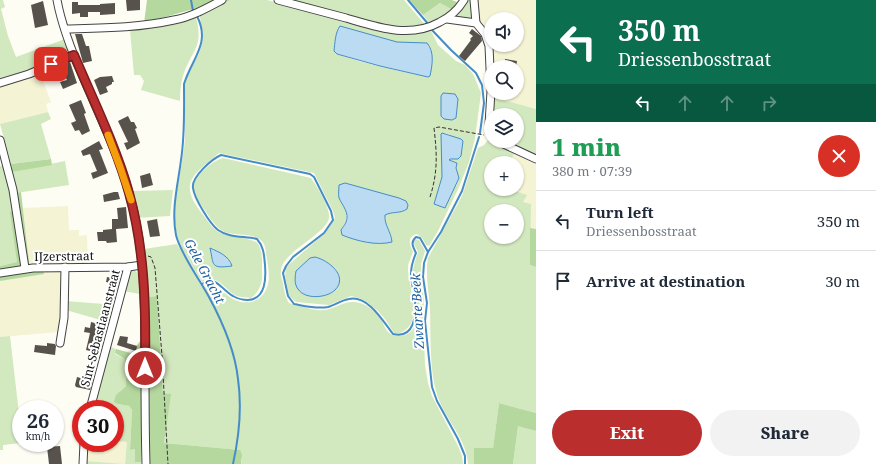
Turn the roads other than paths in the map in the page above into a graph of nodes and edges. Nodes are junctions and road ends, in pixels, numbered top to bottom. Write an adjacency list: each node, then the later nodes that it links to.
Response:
1 (57, 0): 8 (street)
2 (222, 0): 8 (street)
3 (278, 0): 6 (street)
4 (464, 0): 6 (street)
5 (474, 0): 7 (street)
6 (447, 19): 7 (street)
7 (476, 23): 11 (street)
8 (65, 29): 9 (street)
9 (74, 55): 10 (street); 15 (street)
10 (0, 83)
11 (490, 108)
12 (0, 140): 18 (street)
13 (512, 148): 14 (street)
14 (536, 159)
15 (142, 265): 17 (street, Sint-Sebastiaanstraat); 24 (street)
16 (65, 267): 17 (street, IJzerstraat); 18 (street, IJzerstraat); 20 (street)
17 (128, 267): 21 (street, Sint-Sebastiaanstraat)
18 (25, 268): 19 (street, IJzerstraat)
19 (0, 273)
20 (60, 343)
21 (92, 400)
22 (84, 452): 23 (street)
23 (83, 464)
24 (146, 464)

